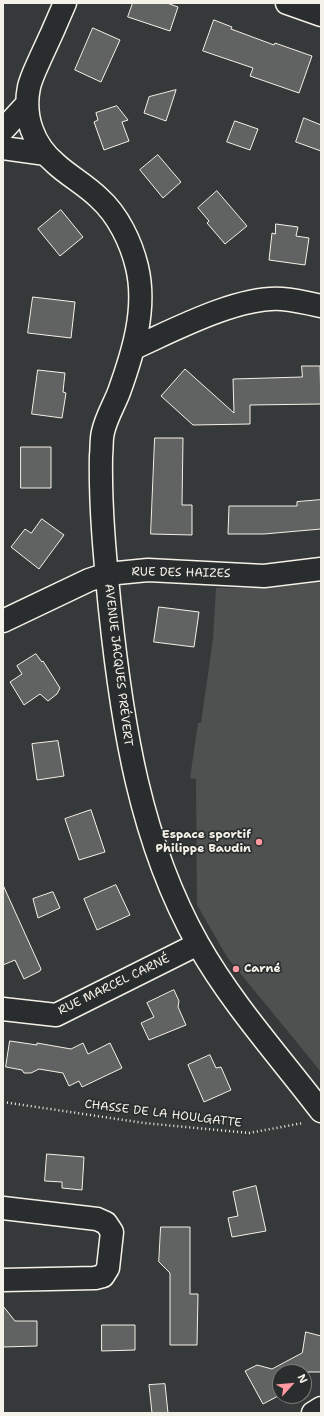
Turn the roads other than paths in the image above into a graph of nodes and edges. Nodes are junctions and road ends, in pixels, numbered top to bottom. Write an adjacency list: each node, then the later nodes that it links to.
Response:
1 (65, 3): 4 (street, AVENUE JACQUES PRÉVERT)
2 (287, 3): 3 (street)
3 (321, 15)
4 (27, 104): 5 (street); 7 (street, AVENUE JACQUES PRÉVERT)
5 (3, 130)
6 (3, 148): 7 (street)
7 (46, 154): 9 (street, AVENUE JACQUES PRÉVERT)
8 (321, 306): 9 (street)
9 (134, 348): 11 (street, AVENUE JACQUES PRÉVERT)
10 (321, 569): 11 (street, RUE DES HAIZES)
11 (107, 574): 12 (street, RUE DES HAIZES); 13 (street, AVENUE JACQUES PRÉVERT)
12 (3, 621)
13 (198, 944): 14 (street, RUE MARCEL CARNÉ); 15 (street, AVENUE JACQUES PRÉVERT)
14 (3, 1009)
15 (314, 1117)
16 (3, 1208): 17 (street)
17 (3, 1280)
18 (321, 1408): 19 (street)
19 (313, 1413)

